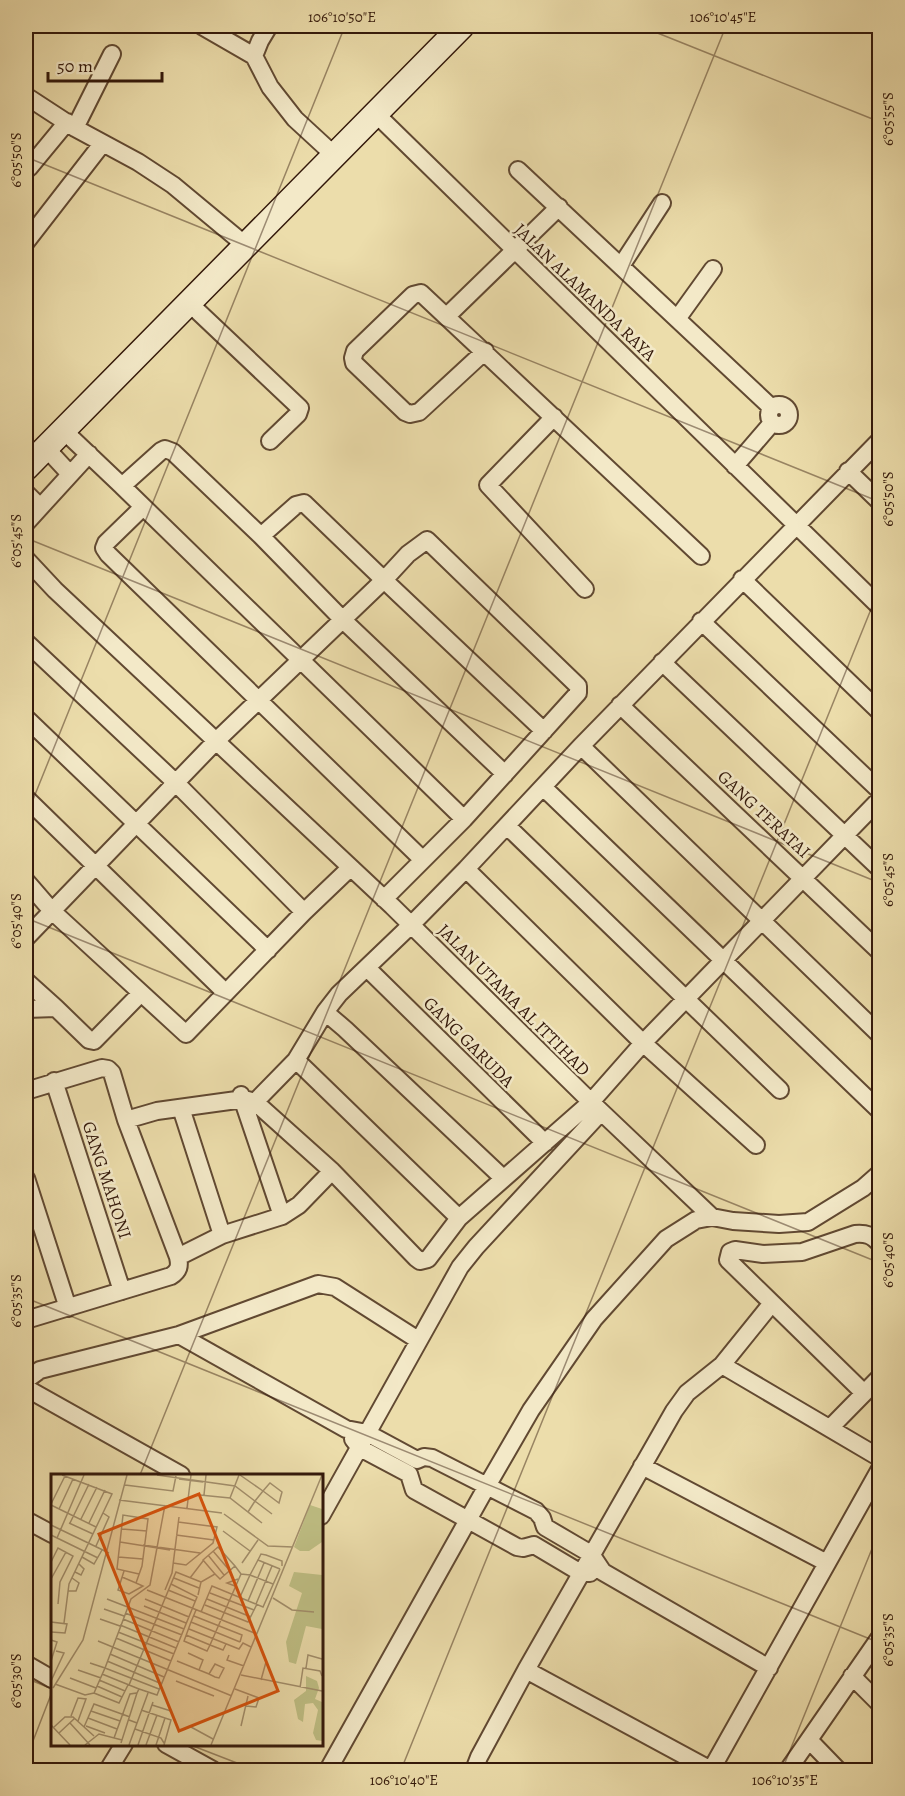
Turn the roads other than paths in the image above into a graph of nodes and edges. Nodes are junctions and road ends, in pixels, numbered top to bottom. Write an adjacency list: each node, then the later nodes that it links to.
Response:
1 (202, 26): 5 (street)
2 (269, 26): 5 (street)
3 (462, 26): 7 (main road)
4 (112, 54): 8 (street)
5 (254, 56): 10 (street)
6 (26, 96): 8 (street)
7 (375, 113): 10 (main road); 17 (street, JALAN ALAMANDA RAYA)
8 (71, 125): 9 (street); 11 (street)
9 (102, 144): 15 (street); 16 (street)
10 (333, 154): 16 (main road)
11 (29, 168)
12 (518, 170): 14 (street)
13 (663, 203): 18 (street)
14 (559, 207): 17 (street); 18 (street)
15 (26, 242)
16 (244, 244): 20 (main road)
17 (514, 250): 21 (street); 30 (street, JALAN ALAMANDA RAYA)
18 (621, 266): 22 (street)
19 (713, 269): 22 (street)
20 (188, 302): 25 (main road); 27 (street)
21 (447, 316): 23 (street); 23 (street)
22 (677, 319): 30 (street)
23 (485, 351): 24 (street)
24 (554, 417): 42 (street); 46 (street)
25 (62, 429): 28 (main road); 29 (street)
26 (879, 440): 32 (street)
27 (270, 441)
28 (45, 447): 31 (main road); 33 (street)
29 (89, 454): 33 (street); 34 (street)
30 (735, 466): 39 (street, JALAN ALAMANDA RAYA)
31 (26, 468)
32 (848, 471): 36 (street); 39 (street)
33 (70, 474): 37 (street)
34 (122, 486): 38 (street); 41 (street)
35 (26, 493): 37 (street)
36 (879, 502)
37 (40, 507): 40 (street)
38 (143, 507): 51 (street); 53 (street)
39 (790, 520): 44 (street); 47 (street, JALAN ALAMANDA RAYA)
40 (26, 523)
41 (261, 536): 45 (street); 48 (street)
42 (700, 556)
43 (26, 559): 58 (street, JALAN UTAMA AL ITTIHAD)
44 (742, 579): 49 (street); 55 (street)
45 (384, 580): 48 (street); 57 (street); 57 (street)
46 (585, 589)
47 (879, 607)
48 (343, 620): 51 (street); 60 (street)
49 (701, 621): 52 (street); 63 (street)
50 (26, 642): 61 (street)
51 (300, 660): 53 (street); 66 (street)
52 (662, 662): 54 (street); 69 (street)
53 (259, 699): 58 (street); 70 (street)
54 (620, 705): 59 (street); 75 (street, GANG TERATAI)
55 (879, 712)
56 (26, 718): 67 (street)
57 (544, 730): 60 (street)
58 (216, 742): 61 (street); 72 (street, JALAN UTAMA AL ITTIHAD)
59 (581, 746): 62 (street); 80 (street)
60 (505, 774): 66 (street)
61 (175, 782): 67 (street); 79 (street)
62 (543, 787): 68 (street); 85 (street)
63 (879, 791)
64 (26, 798): 71 (street)
65 (879, 799): 69 (street)
66 (464, 819): 70 (street)
67 (136, 824): 71 (street); 83 (street)
68 (507, 826): 73 (street); 90 (street)
69 (844, 835): 74 (street); 75 (street)
70 (423, 860): 77 (street)
71 (97, 866): 78 (street); 88 (street)
72 (350, 868): 77 (street, JALAN UTAMA AL ITTIHAD); 79 (street)
73 (466, 869): 81 (street); 95 (street)
74 (879, 869)
75 (803, 877): 80 (street); 84 (street, GANG TERATAI)
76 (26, 882): 78 (street)
77 (388, 902): 81 (street, JALAN UTAMA AL ITTIHAD)
78 (52, 911): 82 (street); 89 (street)
79 (304, 912): 83 (street)
80 (761, 920): 85 (street); 94 (street)
81 (408, 922): 86 (street); 101 (street, JALAN UTAMA AL ITTIHAD)
82 (26, 938)
83 (268, 950): 88 (street)
84 (879, 952)
85 (724, 960): 90 (street); 103 (street)
86 (367, 968): 93 (street); 105 (street, GANG GARUDA)
87 (26, 981): 91 (street)
88 (225, 992): 89 (street)
89 (141, 993): 91 (street)
90 (685, 1000): 95 (street); 98 (street)
91 (56, 1008): 92 (street)
92 (26, 1009)
93 (325, 1012): 96 (street); 110 (street)
94 (879, 1035)
95 (643, 1044): 101 (street); 106 (street)
96 (296, 1060): 100 (street); 113 (street)
97 (54, 1081): 99 (street); 104 (street); 117 (street, GANG MAHONI)
98 (780, 1090)
99 (26, 1091)
100 (247, 1099): 102 (street); 107 (street); 111 (street)
101 (596, 1107): 105 (street); 112 (street, JALAN UTAMA AL ITTIHAD); 122 (street)
102 (181, 1108): 104 (street); 114 (street)
103 (879, 1110)
104 (126, 1120): 116 (street)
105 (545, 1143): 110 (street)
106 (756, 1145)
107 (332, 1171): 111 (street); 113 (street)
108 (879, 1173): 112 (street)
109 (26, 1178): 119 (street)
110 (503, 1178): 113 (street)
111 (282, 1216): 114 (street)
112 (712, 1217): 135 (street)
113 (459, 1218)
114 (222, 1235): 116 (street)
115 (879, 1244): 118 (street)
116 (178, 1257): 117 (street)
117 (122, 1291): 119 (street)
118 (772, 1303): 123 (street); 127 (street)
119 (68, 1308): 120 (street)
120 (26, 1320)
121 (179, 1335): 122 (street); 125 (street); 129 (street)
122 (418, 1340): 129 (street)
123 (722, 1365): 128 (street); 131 (street)
124 (879, 1377): 127 (street)
125 (26, 1380)
126 (26, 1388): 134 (street)
127 (864, 1393): 128 (street)
128 (830, 1428): 130 (street)
129 (364, 1440): 132 (street); 136 (street)
130 (879, 1458)
131 (642, 1466): 142 (street); 143 (street)
132 (413, 1467): 135 (street); 137 (street)
133 (879, 1469): 143 (street)
134 (179, 1474)
135 (487, 1486): 137 (street); 139 (street)
136 (322, 1514)
137 (468, 1519): 141 (street); 158 (street)
138 (26, 1520): 140 (street)
139 (545, 1527): 141 (street); 142 (street)
140 (51, 1533)
141 (534, 1545): 145 (street)
142 (591, 1554): 144 (street); 145 (street)
143 (827, 1563): 148 (street)
144 (603, 1572): 145 (street); 148 (street)
145 (581, 1573): 149 (street)
146 (879, 1637): 150 (street)
147 (26, 1664): 151 (street)
148 (769, 1668): 160 (street)
149 (526, 1670): 159 (street); 160 (street)
150 (852, 1676): 152 (street); 153 (street)
151 (51, 1678)
152 (879, 1704)
153 (809, 1740): 161 (street); 162 (street)
154 (123, 1745): 156 (street)
155 (169, 1745): 157 (street)
156 (108, 1770)
157 (213, 1770)
158 (328, 1770)
159 (474, 1770)
160 (711, 1770)
161 (788, 1770)
162 (838, 1770)

